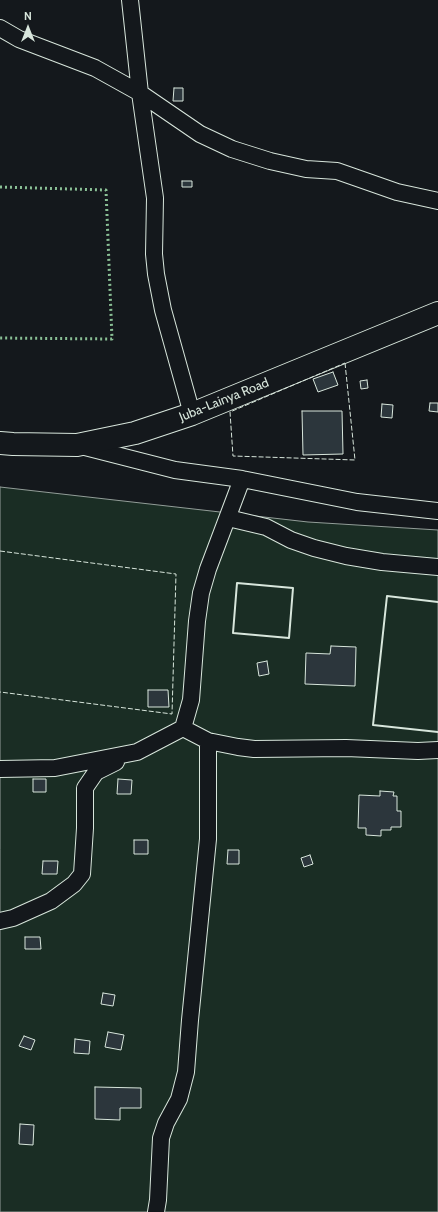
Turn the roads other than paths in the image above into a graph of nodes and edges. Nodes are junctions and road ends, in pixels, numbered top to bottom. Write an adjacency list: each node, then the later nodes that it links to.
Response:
1 (130, 0): 3 (street)
2 (0, 28): 3 (street)
3 (140, 93): 4 (street); 6 (street)
4 (438, 201)
5 (438, 313): 6 (main road, Juba-Lainya Road)
6 (192, 414): 8 (main road, Juba-Lainya Road)
7 (0, 443): 8 (main road, Juba-Lainya Road)
8 (77, 445): 9 (street)
9 (242, 479): 10 (street); 11 (street)
10 (438, 511)
11 (228, 518): 12 (street); 13 (street)
12 (438, 567)
13 (183, 728): 14 (street); 16 (street)
14 (208, 741): 15 (street); 19 (street)
15 (438, 750)
16 (138, 752): 17 (street); 18 (street)
17 (0, 769)
18 (0, 921)
19 (156, 1212)

